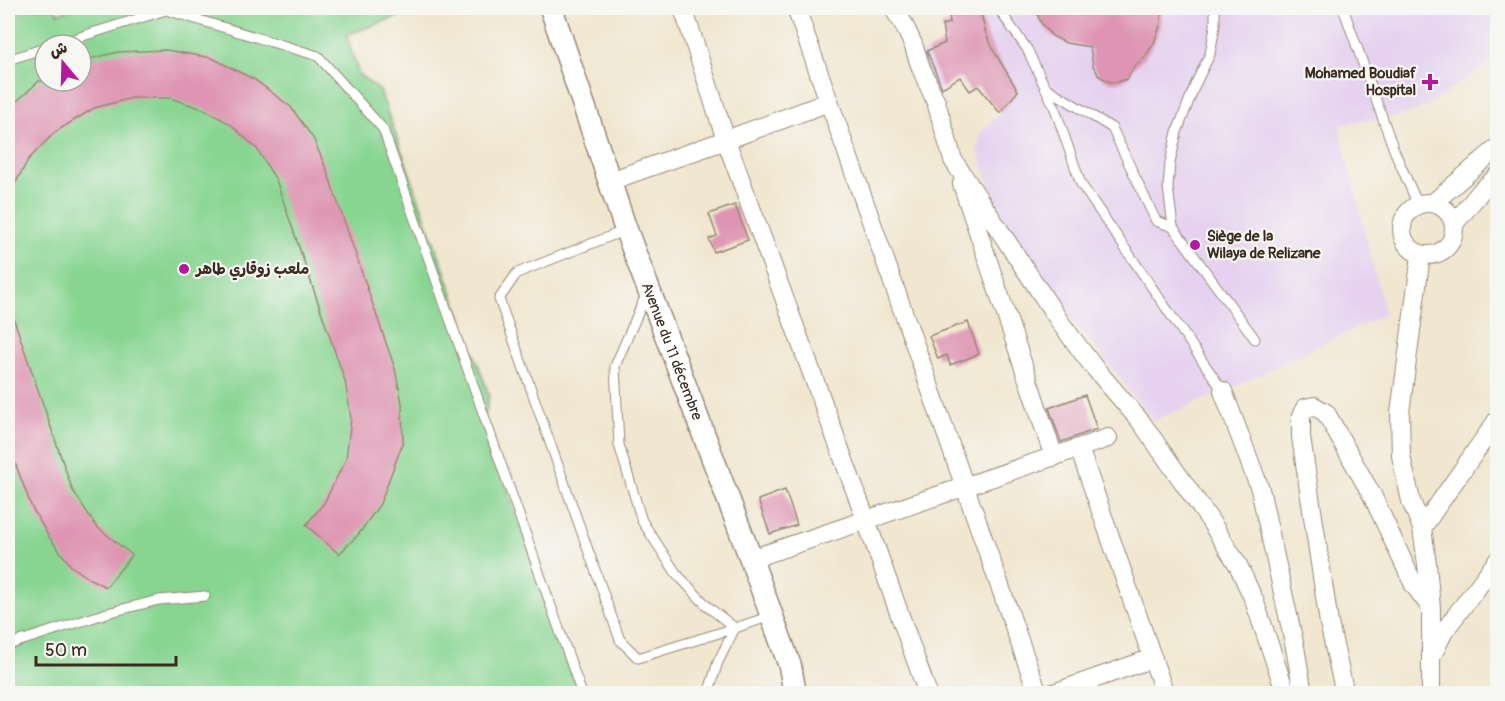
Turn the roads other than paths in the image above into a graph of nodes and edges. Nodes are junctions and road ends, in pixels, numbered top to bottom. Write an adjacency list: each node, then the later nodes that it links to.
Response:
1 (551, 8): 17 (street, Avenue du 11 décembre)
2 (683, 8): 13 (street)
3 (796, 8): 12 (street)
4 (893, 8): 15 (street)
5 (998, 8): 11 (lane)
6 (1215, 8): 20 (lane)
7 (1343, 8): 18 (lane)
8 (92, 33): 42 (lane)
9 (33, 52): 10 (lane)
10 (8, 60)
11 (1045, 87): 20 (lane); 25 (lane)
12 (829, 102): 13 (street); 30 (street)
13 (726, 140): 17 (street); 31 (street)
14 (1497, 147): 18 (street)
15 (953, 160): 29 (street); 49 (street)
16 (1497, 176): 19 (street)
17 (610, 181): 21 (street, Avenue du 11 décembre)
18 (1426, 204): 19 (street); 22 (street)
19 (1455, 223): 22 (street)
20 (1173, 227): 24 (lane)
21 (626, 230): 23 (street, Avenue du 11 décembre); 38 (lane)
22 (1421, 255): 32 (street)
23 (649, 289): 33 (street, Avenue du 11 décembre); 38 (lane)
24 (1255, 339)
25 (1223, 391): 50 (street)
26 (1497, 419): 32 (street)
27 (1108, 438): 28 (street)
28 (1079, 448): 29 (street); 40 (street)
29 (1054, 457): 30 (street)
30 (965, 487): 31 (street); 46 (street)
31 (866, 520): 33 (street); 45 (street)
32 (1422, 528): 36 (street)
33 (751, 559): 37 (street, Avenue du 11 décembre)
34 (1497, 560): 41 (street)
35 (205, 596): 39 (lane)
36 (1431, 608): 41 (street); 51 (street)
37 (772, 616): 38 (lane); 44 (street, Avenue du 11 décembre)
38 (735, 628): 43 (lane)
39 (8, 645)
40 (1153, 658): 47 (street); 48 (street)
41 (1431, 659): 52 (street)
42 (582, 693)
43 (708, 693)
44 (795, 693)
45 (928, 693)
46 (1038, 693)
47 (1053, 693)
48 (1165, 693)
49 (1286, 693)
50 (1302, 693)
51 (1346, 693)
52 (1431, 693)

